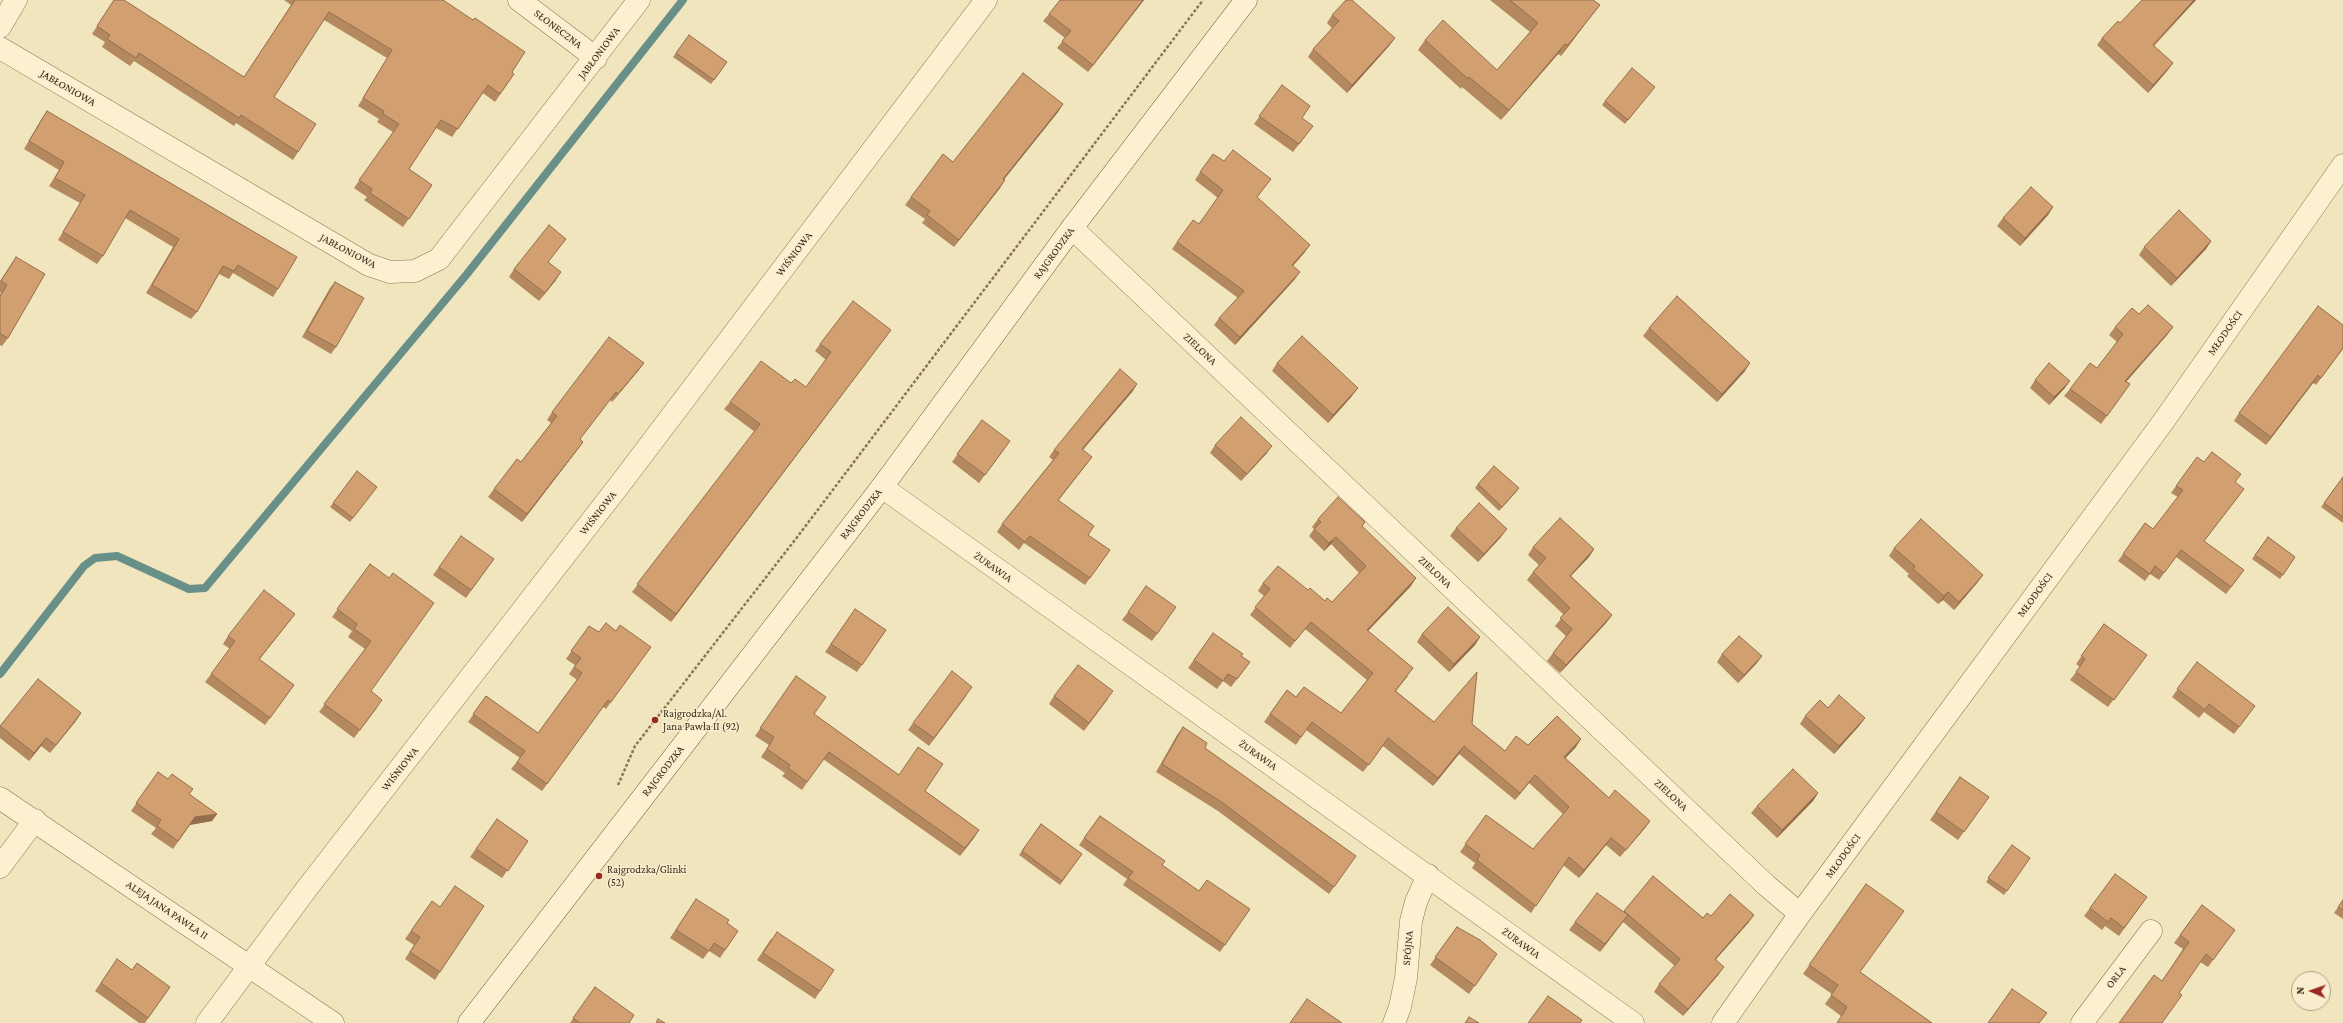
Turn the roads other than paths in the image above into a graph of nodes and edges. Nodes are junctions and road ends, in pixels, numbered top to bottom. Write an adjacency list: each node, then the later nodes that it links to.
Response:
1 (16, 0): 6 (street)
2 (519, 0): 8 (street, SŁONECZNA)
3 (639, 0): 8 (street, JABŁONIOWA)
4 (986, 0): 18 (street, WIŚNIOWA)
5 (1246, 0): 10 (street, RAJGRODZKA)
6 (0, 27)
7 (0, 48): 8 (street, JABŁONIOWA)
8 (596, 58)
9 (2343, 165): 16 (street, MŁODOŚCI)
10 (1072, 228): 11 (street, RAJGRODZKA); 16 (street, ZIELONA)
11 (882, 487): 15 (street, ŻURAWIA); 21 (street, RAJGRODZKA)
12 (0, 798): 13 (street, ALEJA JANA PAWŁA II)
13 (35, 820): 14 (street); 18 (street, ALEJA JANA PAWŁA II)
14 (0, 867)
15 (1428, 875): 22 (street, SPÓJNA); 23 (street, ŻURAWIA)
16 (1800, 914): 24 (street, MŁODOŚCI)
17 (2150, 931): 25 (street, ORLA)
18 (250, 966): 19 (street, WIŚNIOWA); 20 (street, ALEJA JANA PAWŁA II)
19 (207, 1023)
20 (333, 1023)
21 (469, 1023)
22 (1394, 1023)
23 (1633, 1023)
24 (1723, 1023)
25 (2082, 1023)

